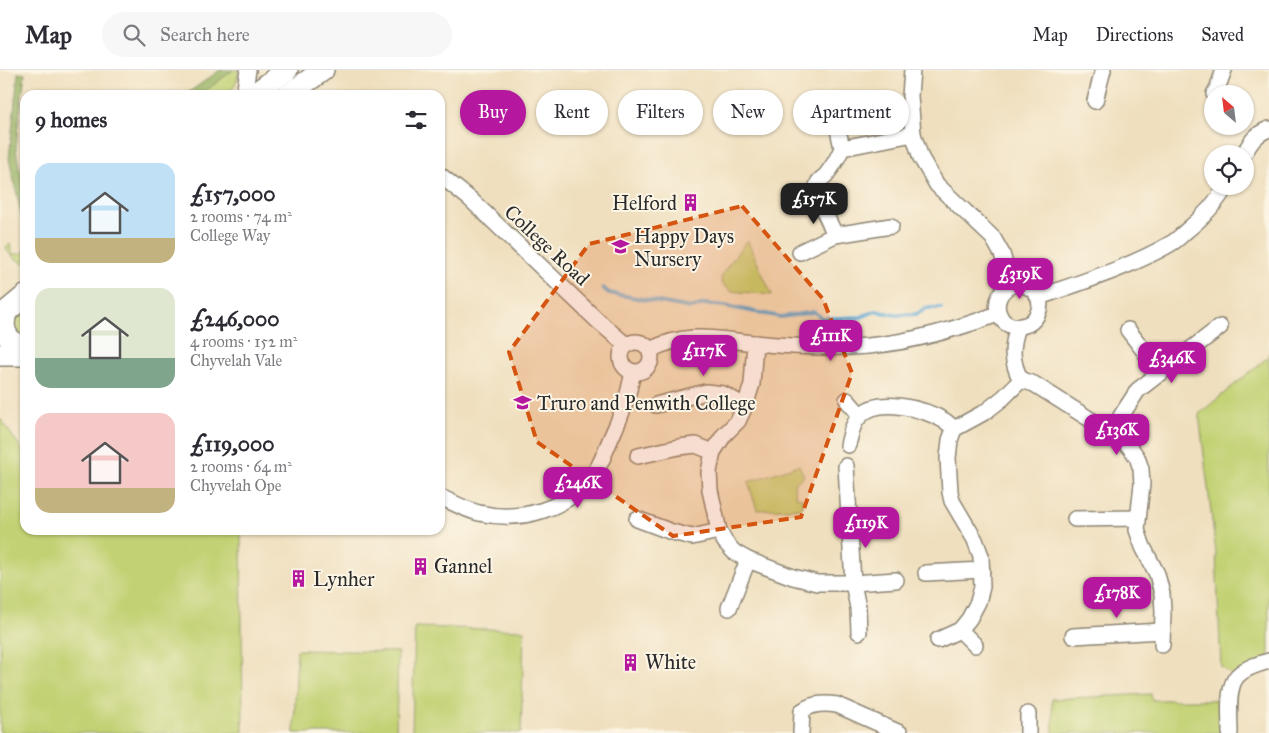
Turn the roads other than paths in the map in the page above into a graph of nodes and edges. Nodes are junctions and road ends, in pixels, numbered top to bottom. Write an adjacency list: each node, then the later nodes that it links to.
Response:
1 (248, 70): 8 (street)
2 (287, 70): 9 (highway)
3 (323, 70): 10 (highway)
4 (912, 70): 13 (street)
5 (1103, 70): 11 (street)
6 (1224, 70): 7 (street)
7 (1218, 85)
8 (245, 90)
9 (260, 90)
10 (295, 90)
11 (1095, 101)
12 (1269, 129): 15 (street)
13 (913, 134): 16 (street); 22 (street)
14 (839, 135): 16 (street)
15 (1248, 145)
16 (842, 148): 20 (street)
17 (445, 179): 31 (street, College Road)
18 (1221, 195): 23 (street)
19 (892, 226): 20 (street)
20 (836, 234): 21 (street)
21 (800, 252)
22 (1009, 286): 23 (street); 25 (street)
23 (1039, 297): 28 (street)
24 (20, 300): 26 (highway)
25 (998, 314): 28 (street); 30 (street)
26 (3, 315): 32 (highway)
27 (1220, 326): 37 (street)
28 (1018, 327): 38 (street)
29 (1128, 330): 37 (street)
30 (754, 343): 33 (street); 41 (street)
31 (626, 345): 33 (street); 36 (street)
32 (20, 347)
33 (650, 350): 36 (street)
34 (0, 355): 35 (highway)
35 (20, 355)
36 (633, 372): 49 (street)
37 (1161, 373): 44 (street)
38 (1021, 380): 43 (street); 44 (street)
39 (847, 400): 42 (street)
40 (656, 405): 41 (street)
41 (745, 406): 46 (street)
42 (860, 415): 43 (street); 45 (street)
43 (954, 429): 55 (street)
44 (1114, 434): 50 (street)
45 (848, 445)
46 (713, 452): 47 (street); 53 (street)
47 (638, 456)
48 (831, 472): 58 (street)
49 (445, 499)
50 (1138, 518): 52 (street); 62 (street)
51 (637, 519): 53 (street)
52 (1075, 519)
53 (719, 531): 54 (street)
54 (748, 560): 58 (street); 59 (street)
55 (982, 570): 56 (street); 60 (street)
56 (926, 573)
57 (896, 580): 58 (street)
58 (853, 583): 61 (street)
59 (730, 608)
60 (960, 630): 63 (street); 64 (street)
61 (859, 632)
62 (1073, 636)
63 (938, 640)
64 (976, 645)
65 (1269, 661): 70 (street)
66 (1028, 714): 69 (street)
67 (800, 733): 68 (street)
68 (900, 733)
69 (1028, 733)
70 (1230, 733)

